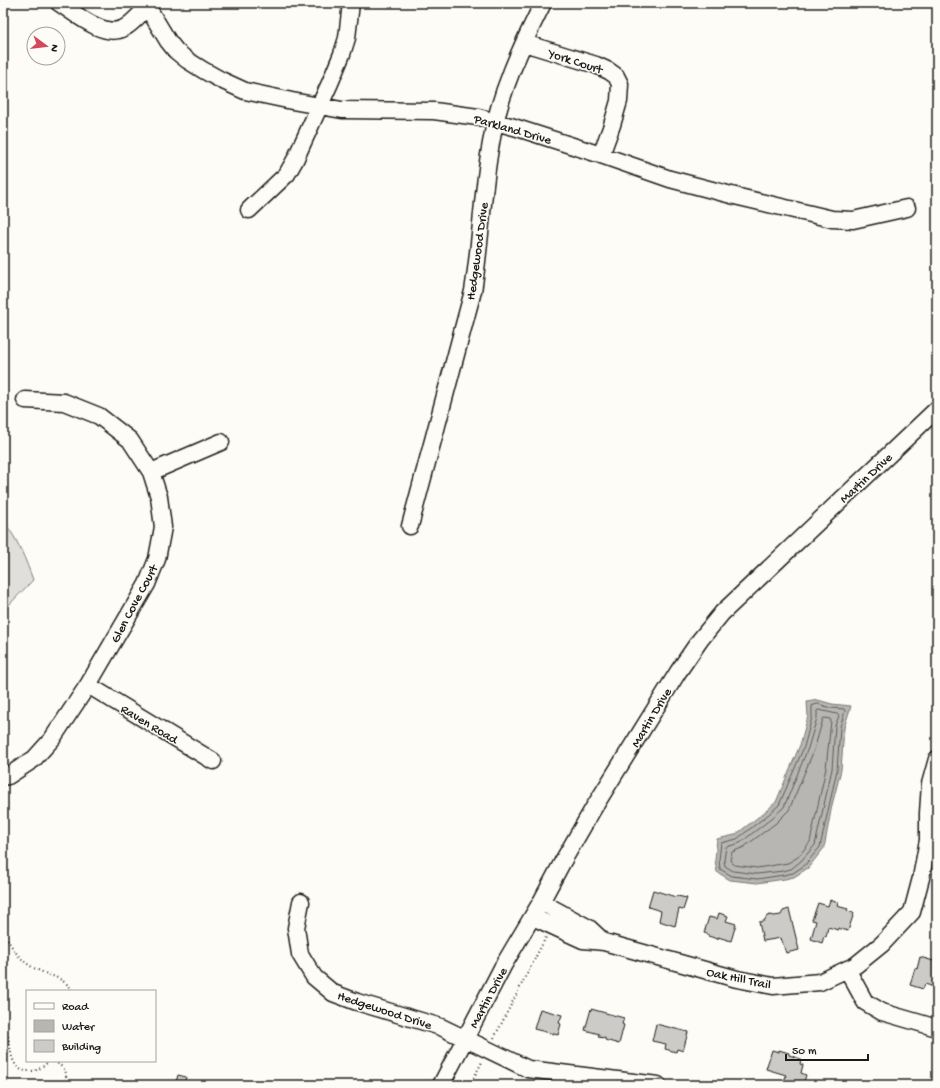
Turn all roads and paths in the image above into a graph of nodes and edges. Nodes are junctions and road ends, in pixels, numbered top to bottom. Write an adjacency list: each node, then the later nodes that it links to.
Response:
1 (59, 3): 4 (street)
2 (351, 3): 6 (street)
3 (543, 3): 5 (street, Hedgewood Drive)
4 (146, 5): 6 (street, Parkland Drive)
5 (524, 43): 7 (street, Hedgewood Drive); 8 (street, York Court)
6 (319, 106): 7 (street, Parkland Drive); 10 (street)
7 (496, 122): 8 (street, Parkland Drive); 15 (street, Hedgewood Drive)
8 (601, 155): 9 (street, Parkland Drive)
9 (907, 208)
10 (249, 210)
11 (25, 400): 14 (street, Glen Cove Court)
12 (935, 414): 22 (street, Martin Drive)
13 (221, 442): 14 (street)
14 (151, 472): 16 (street, Glen Cove Court)
15 (410, 526)
16 (88, 685): 18 (street, Raven Road); 19 (street, Glen Cove Court)
17 (937, 759): 20 (street, Oak Hill Trail)
18 (213, 761)
19 (3, 777)
20 (933, 801): 27 (street, Oak Hill Trail)
21 (301, 902): 31 (street, Hedgewood Drive)
22 (541, 902): 23 (street, Martin Drive); 26 (street)
23 (533, 917): 24 (street, Oak Hill Trail); 31 (street, Martin Drive)
24 (552, 925): 26 (street, Oak Hill Trail); 32 (path)
25 (3, 928): 28 (path)
26 (604, 942): 27 (street, Oak Hill Trail)
27 (847, 969): 30 (street)
28 (72, 990)
29 (3, 1021): 33 (path)
30 (937, 1028)
31 (465, 1038): 32 (street, Hedgewood Drive); 36 (street, Martin Drive)
32 (488, 1050): 37 (path); 38 (street, Hedgewood Drive)
33 (48, 1062)
34 (55, 1062): 35 (path)
35 (64, 1085)
36 (441, 1085)
37 (470, 1085)
38 (658, 1085)

